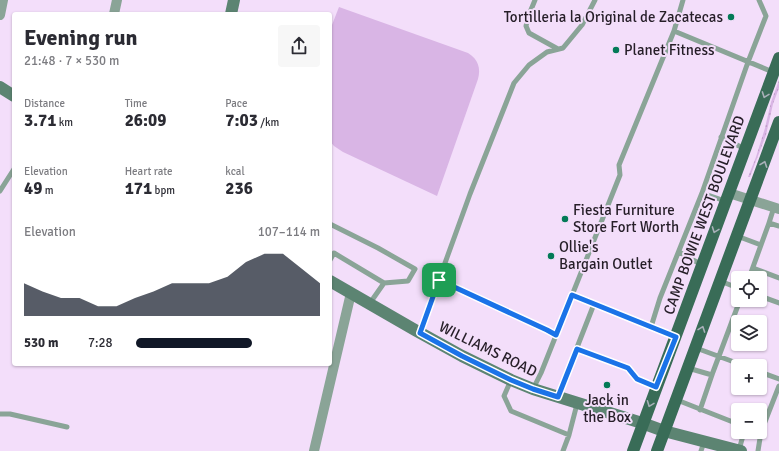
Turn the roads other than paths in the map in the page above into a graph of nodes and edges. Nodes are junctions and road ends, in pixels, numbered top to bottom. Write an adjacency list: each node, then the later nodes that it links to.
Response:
1 (3, 0): 10 (street)
2 (117, 0): 8 (street)
3 (234, 0): 9 (street)
4 (535, 0): 12 (lane)
5 (595, 0): 12 (lane)
6 (683, 0): 11 (lane)
7 (759, 0): 14 (lane)
8 (114, 12)
9 (231, 12)
10 (0, 15)
11 (674, 31): 14 (lane); 44 (lane)
12 (558, 49): 38 (lane)
13 (779, 58): 15 (main road, CAMP BOWIE WEST BOULEVARD)
14 (748, 62): 15 (lane); 19 (lane)
15 (774, 72): 20 (main road, CAMP BOWIE WEST BOULEVARD, one-way to 20)
16 (0, 87): 17 (street)
17 (12, 95)
18 (779, 122): 25 (main road, one-way to 18)
19 (722, 137): 20 (lane); 23 (lane)
20 (745, 149): 24 (main road, CAMP BOWIE WEST BOULEVARD)
21 (12, 171): 22 (lane)
22 (0, 191)
23 (702, 194): 24 (lane); 33 (lane)
24 (728, 197): 25 (street); 34 (main road, CAMP BOWIE WEST BOULEVARD, one-way to 34)
25 (750, 200): 26 (street); 30 (main road)
26 (776, 208): 27 (lane)
27 (769, 223): 29 (lane); 31 (lane)
28 (332, 225): 41 (lane)
29 (779, 226)
30 (737, 236): 31 (lane); 39 (main road)
31 (761, 245): 35 (lane)
32 (332, 252): 41 (lane)
33 (678, 252): 34 (lane); 50 (lane)
34 (702, 265): 53 (main road, CAMP BOWIE WEST BOULEVARD)
35 (753, 268): 36 (lane); 37 (lane)
36 (752, 271)
37 (779, 278)
38 (439, 280): 51 (lane); 52 (lane)
39 (720, 281): 42 (lane); 54 (main road, one-way to 39)
40 (332, 282): 43 (street, WILLIAMS ROAD)
41 (384, 283): 47 (lane)
42 (731, 285)
43 (351, 293): 47 (street, WILLIAMS ROAD); 80 (street)
44 (572, 295): 48 (lane); 52 (lane)
45 (767, 299): 46 (lane)
46 (779, 303)
47 (370, 304): 51 (street, WILLIAMS ROAD)
48 (594, 304): 50 (lane); 55 (lane)
49 (737, 307): 56 (lane)
50 (651, 327): 53 (lane)
51 (420, 333): 62 (street, WILLIAMS ROAD)
52 (556, 335): 65 (lane)
53 (676, 337): 64 (main road, CAMP BOWIE WEST BOULEVARD)
54 (695, 348): 56 (lane); 58 (main road)
55 (577, 349): 64 (lane); 66 (lane)
56 (719, 356): 57 (lane); 59 (lane)
57 (731, 361)
58 (688, 367): 59 (lane); 67 (main road)
59 (712, 375): 69 (lane)
60 (767, 375): 61 (lane)
61 (779, 379)
62 (511, 380): 65 (street, WILLIAMS ROAD); 76 (lane)
63 (779, 386): 71 (lane)
64 (656, 387): 73 (main road, CAMP BOWIE WEST BOULEVARD, one-way to 73)
65 (533, 389): 66 (street, WILLIAMS ROAD)
66 (558, 397): 68 (street, WILLIAMS ROAD)
67 (676, 400): 69 (lane); 75 (main road)
68 (577, 404): 73 (street, WILLIAMS ROAD); 76 (lane)
69 (700, 410): 72 (lane)
70 (0, 414): 74 (lane)
71 (767, 417)
72 (731, 421)
73 (642, 424): 75 (street, WILLIAMS ROAD); 82 (main road, CAMP BOWIE WEST BOULEVARD)
74 (67, 427)
75 (664, 432): 79 (street, WILLIAMS ROAD); 83 (main road)
76 (569, 435): 81 (lane)
77 (743, 439): 84 (lane)
78 (760, 439): 85 (lane)
79 (702, 446): 84 (street, WILLIAMS ROAD)
80 (314, 451)
81 (563, 451)
82 (633, 451)
83 (657, 451)
84 (740, 451)
85 (758, 451)

